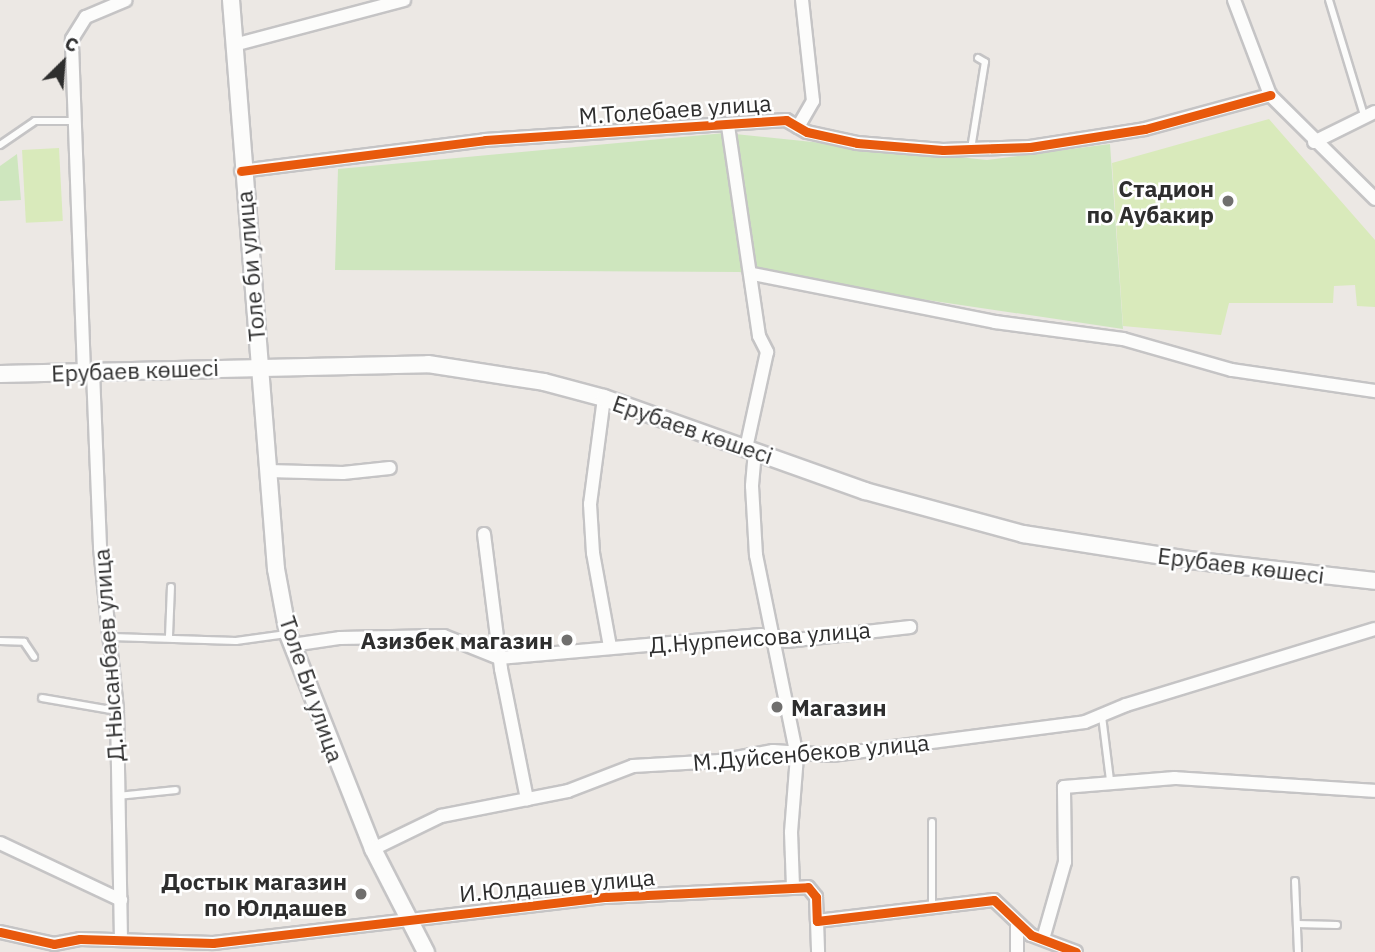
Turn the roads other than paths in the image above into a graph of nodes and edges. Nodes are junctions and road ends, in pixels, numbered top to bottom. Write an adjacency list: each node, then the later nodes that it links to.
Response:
1 (126, 0): 11 (street, Д.Нысанбаев улица)
2 (231, 0): 7 (main road, Толе би улица)
3 (404, 0): 7 (street)
4 (802, 0): 13 (street)
5 (1234, 0): 9 (street)
6 (1329, 0): 10 (lane)
7 (234, 45): 17 (main road, Толе би улица)
8 (978, 58): 16 (lane)
9 (1270, 95): 14 (street); 16 (street, М.Толебаев улица)
10 (1370, 113): 14 (street)
11 (72, 121): 15 (lane); 21 (street, Д.Нысанбаев улица)
12 (728, 125): 13 (street, М.Толебаев улица); 17 (street, М.Толебаев улица); 19 (street)
13 (798, 127): 16 (street, М.Толебаев улица)
14 (1314, 142): 18 (street)
15 (0, 145)
16 (971, 149)
17 (242, 171): 20 (main road, Толе би улица)
18 (1375, 200)
19 (752, 274): 23 (street); 25 (street)
20 (259, 365): 21 (main road, Ерубаев көшесі); 24 (main road, Ерубаев көшесі); 27 (main road, Толе Би улица)
21 (88, 372): 22 (main road, Ерубаев көшесі); 34 (street, Д.Нысанбаев улица)
22 (0, 374)
23 (1375, 391)
24 (604, 398): 25 (main road, Ерубаев көшесі); 38 (street)
25 (751, 449): 29 (main road, Ерубаев көшесі); 35 (street)
26 (390, 468): 27 (street)
27 (268, 471): 36 (main road, Толе Би улица)
28 (484, 534): 40 (street)
29 (1375, 581)
30 (171, 587): 33 (lane)
31 (910, 627): 35 (street, Д.Нурпеисова улица)
32 (1375, 629): 43 (street, М.Дуйсенбеков улица)
33 (169, 636): 34 (lane); 36 (lane)
34 (112, 637): 42 (street, Д.Нысанбаев улица)
35 (773, 638): 38 (street, Д.Нурпеисова улица); 44 (street)
36 (290, 640): 40 (street, Д.Нурпеисова улица); 52 (main road, Толе Би улица)
37 (0, 641): 39 (lane)
38 (610, 647): 40 (street, Д.Нурпеисова улица)
39 (34, 657)
40 (499, 658): 49 (street)
41 (42, 698): 42 (lane)
42 (117, 711): 48 (street, Д.Нысанбаев улица)
43 (1102, 715): 44 (street, М.Дуйсенбеков улица); 45 (lane)
44 (797, 756): 49 (street, М.Дуйсенбеков улица); 54 (street)
45 (1110, 780): 47 (street); 64 (street)
46 (176, 790): 48 (lane)
47 (1375, 791)
48 (116, 796): 55 (street, Д.Нысанбаев улица)
49 (527, 799): 52 (street, М.Дуйсенбеков улица)
50 (932, 822): 56 (lane)
51 (0, 844): 55 (street)
52 (373, 849): 57 (main road, Толе Би улица)
53 (1295, 881): 60 (lane)
54 (793, 887): 57 (street, И.Юлдашев улица); 58 (street)
55 (121, 900): 63 (street, Д.Нысанбаев улица)
56 (932, 908): 58 (street); 59 (street)
57 (409, 918): 63 (street, И.Юлдашев улица); 65 (main road, Толе Би улица)
58 (817, 921): 66 (street)
59 (1017, 923): 64 (street); 67 (street)
60 (1297, 924): 61 (lane); 69 (lane)
61 (1337, 925)
62 (0, 932): 63 (street, И.Юлдашев улица)
63 (121, 939)
64 (1043, 939): 68 (street)
65 (426, 952)
66 (818, 952)
67 (1017, 952)
68 (1076, 952)
69 (1298, 952)

